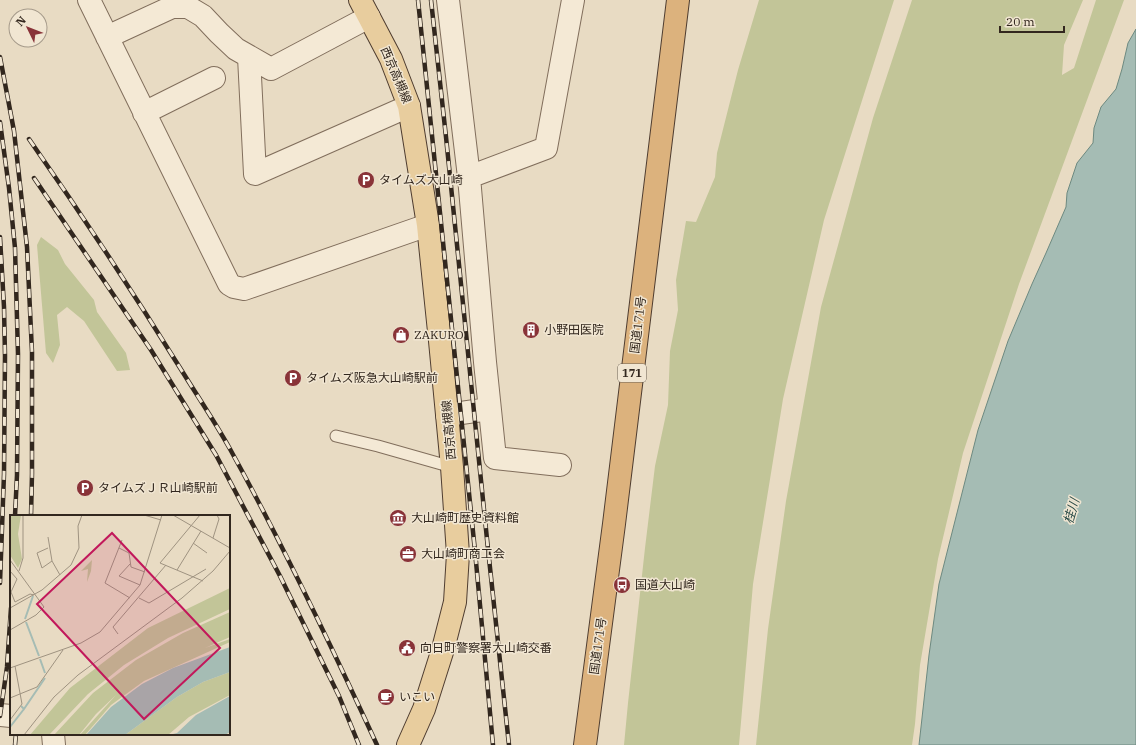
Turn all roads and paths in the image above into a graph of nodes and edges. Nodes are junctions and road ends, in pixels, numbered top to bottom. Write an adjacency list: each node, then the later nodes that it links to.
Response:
1 (89, 0): 6 (street)
2 (448, 0): 11 (street)
3 (573, 0): 11 (street)
4 (678, 0): 23 (highway, 国道171号 / 171)
5 (365, 9): 7 (street); 9 (main road, 西京高槻線)
6 (107, 37): 7 (street); 10 (street)
7 (250, 57): 9 (street)
8 (214, 78): 10 (street)
9 (409, 106): 12 (main road, 西京高槻線)
10 (144, 113): 12 (street)
11 (469, 177): 13 (street)
12 (428, 225): 14 (main road, 西京高槻線)
13 (489, 409): 14 (street); 16 (street)
14 (448, 415): 17 (main road, 西京高槻線)
15 (336, 436): 17 (lane)
16 (560, 465)
17 (452, 467): 22 (main road, 西京高槻線)
18 (0, 715): 19 (street)
19 (10, 716)
20 (53, 735): 21 (street)
21 (54, 745)
22 (408, 745)
23 (585, 745)

